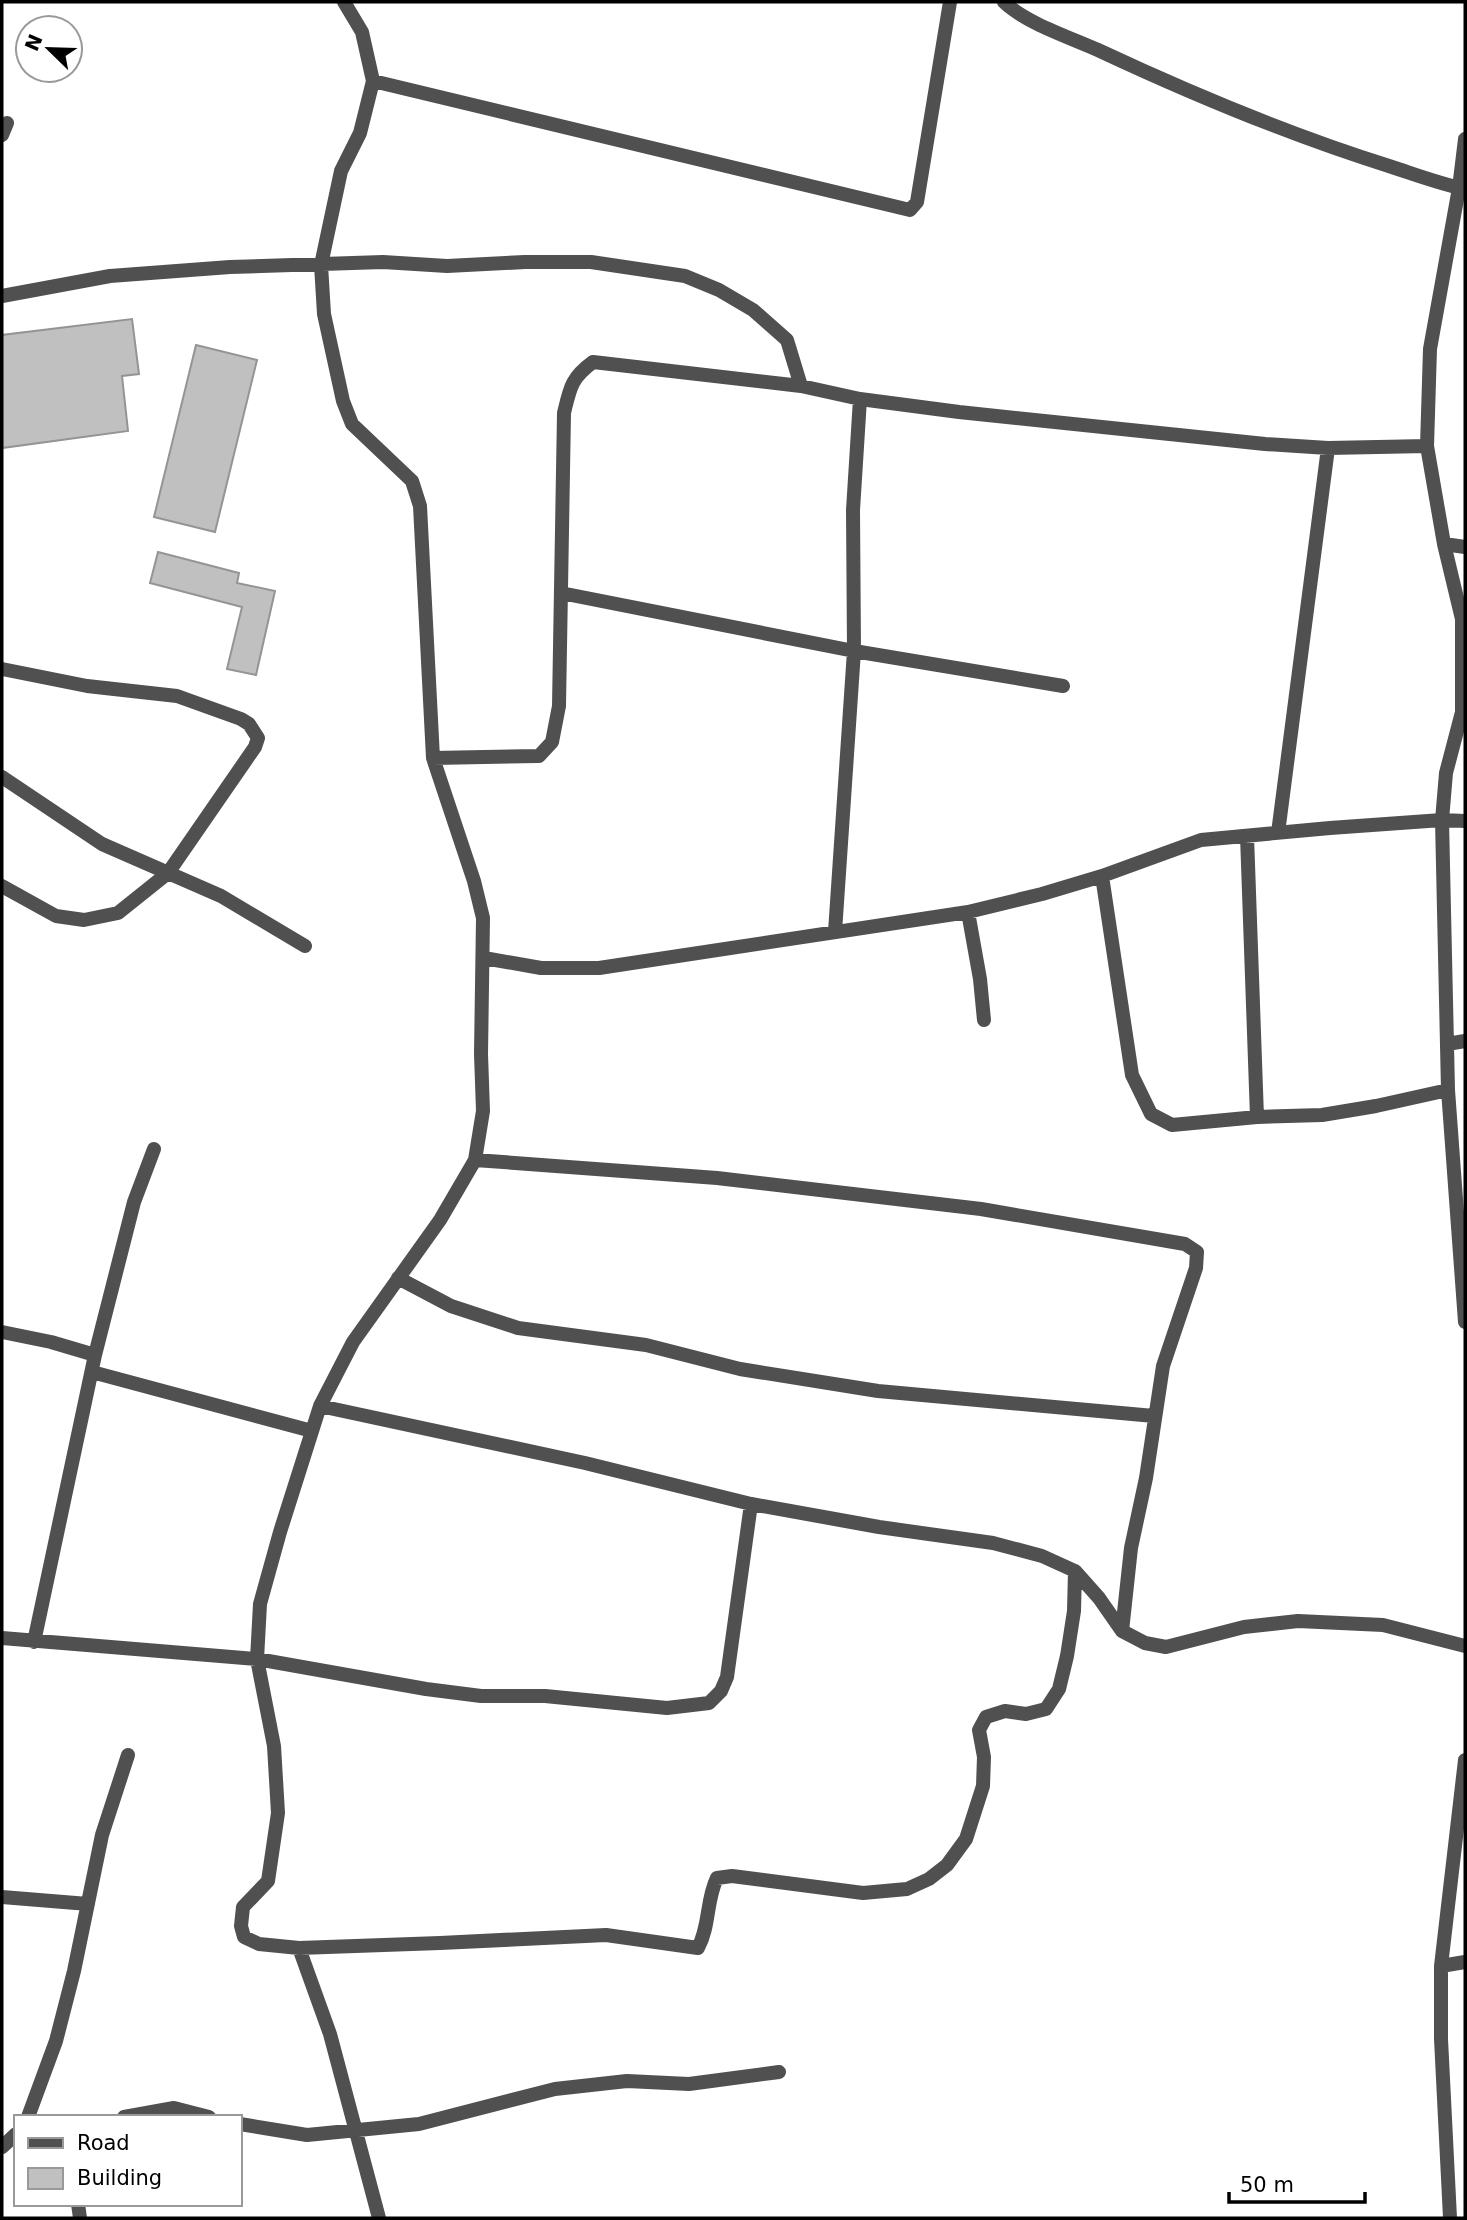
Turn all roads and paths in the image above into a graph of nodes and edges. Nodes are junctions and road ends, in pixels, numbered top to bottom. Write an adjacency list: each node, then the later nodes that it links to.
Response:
1 (344, 2): 4 (street)
2 (950, 2): 4 (street)
3 (1004, 2): 6 (street)
4 (373, 81): 7 (street)
5 (1465, 139): 6 (street)
6 (1462, 189): 11 (street)
7 (321, 265): 8 (street); 9 (street); 19 (street)
8 (2, 296)
9 (801, 386): 10 (street); 15 (street)
10 (860, 398): 12 (street); 16 (street)
11 (1427, 446): 12 (street); 13 (street)
12 (1328, 449): 23 (street)
13 (1444, 544): 14 (street); 21 (street)
14 (1465, 547)
15 (561, 593): 16 (street); 19 (street)
16 (854, 651): 18 (street); 29 (street)
17 (2, 669): 25 (street)
18 (1062, 686)
19 (433, 758): 31 (street)
20 (2, 777): 25 (street)
21 (1442, 820): 22 (street); 23 (street); 34 (street)
22 (1465, 821)
23 (1278, 833): 24 (street)
24 (1247, 836): 26 (street); 36 (street)
25 (168, 873): 27 (street); 30 (street)
26 (1102, 876): 28 (street); 36 (street)
27 (2, 886)
28 (968, 912): 29 (street); 32 (street)
29 (835, 932): 31 (street)
30 (305, 946)
31 (484, 958): 38 (street)
32 (984, 1020)
33 (1465, 1041): 34 (street)
34 (1447, 1044): 35 (street)
35 (1448, 1090): 36 (street); 39 (street)
36 (1257, 1117)
37 (154, 1149): 43 (street)
38 (475, 1160): 40 (street); 46 (street)
39 (1460, 1184): 41 (street)
40 (398, 1278): 45 (street); 46 (street)
41 (1465, 1322)
42 (2, 1332): 43 (street)
43 (95, 1355): 44 (street)
44 (92, 1372): 47 (street); 52 (street)
45 (320, 1406): 47 (street); 48 (street)
46 (1154, 1416): 50 (street)
47 (312, 1431): 54 (street)
48 (751, 1504): 49 (street); 54 (street)
49 (1075, 1571): 50 (street); 59 (street)
50 (1122, 1631): 53 (street)
51 (2, 1638): 52 (street)
52 (33, 1642): 54 (street)
53 (1465, 1646)
54 (257, 1659): 59 (street)
55 (128, 1755): 58 (street)
56 (1465, 1760): 61 (street)
57 (2, 1897): 58 (street)
58 (88, 1904): 63 (street)
59 (299, 1948): 67 (street)
60 (1465, 1962): 61 (street)
61 (1441, 1966): 69 (street)
62 (779, 2072): 67 (street)
63 (29, 2115)
64 (131, 2115): 65 (street)
65 (201, 2115)
66 (242, 2124): 67 (street)
67 (354, 2130): 68 (street)
68 (379, 2218)
69 (1450, 2218)

